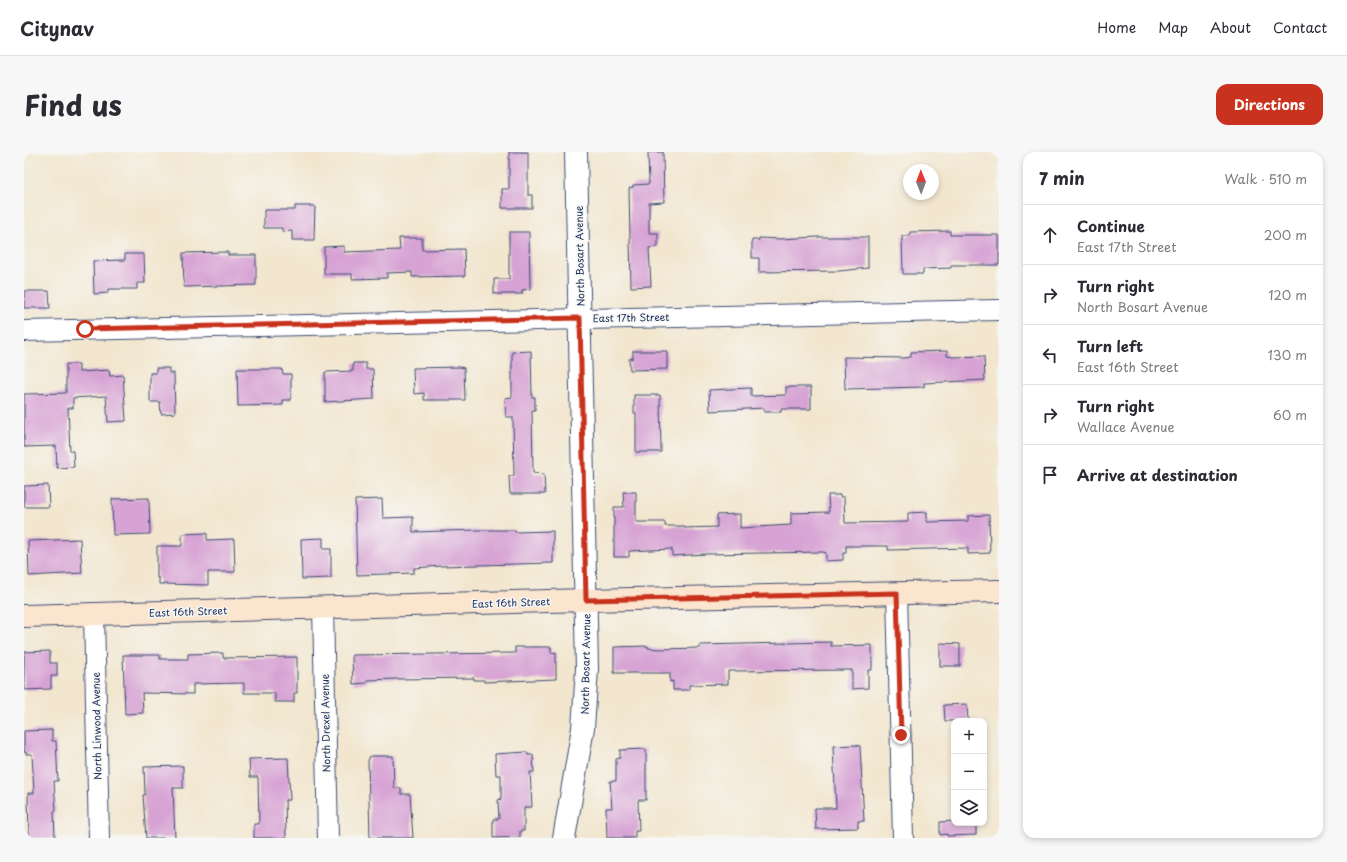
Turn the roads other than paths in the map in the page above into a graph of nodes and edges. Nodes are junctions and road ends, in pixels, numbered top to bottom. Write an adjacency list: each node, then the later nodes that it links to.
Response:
1 (576, 152): 3 (street, North Bosart Avenue)
2 (999, 310): 3 (street, East 17th Street)
3 (580, 318): 4 (street, East 17th Street); 7 (street, North Bosart Avenue)
4 (24, 331)
5 (999, 591): 6 (main road, East 16th Street)
6 (897, 593): 7 (main road, East 16th Street); 14 (street)
7 (586, 600): 8 (main road, East 16th Street); 13 (street, North Bosart Avenue)
8 (323, 607): 9 (main road, East 16th Street); 12 (street, North Drexel Avenue)
9 (94, 614): 10 (main road, East 16th Street); 11 (street, North Linwood Avenue)
10 (24, 616)
11 (99, 838)
12 (328, 838)
13 (564, 838)
14 (903, 838)

